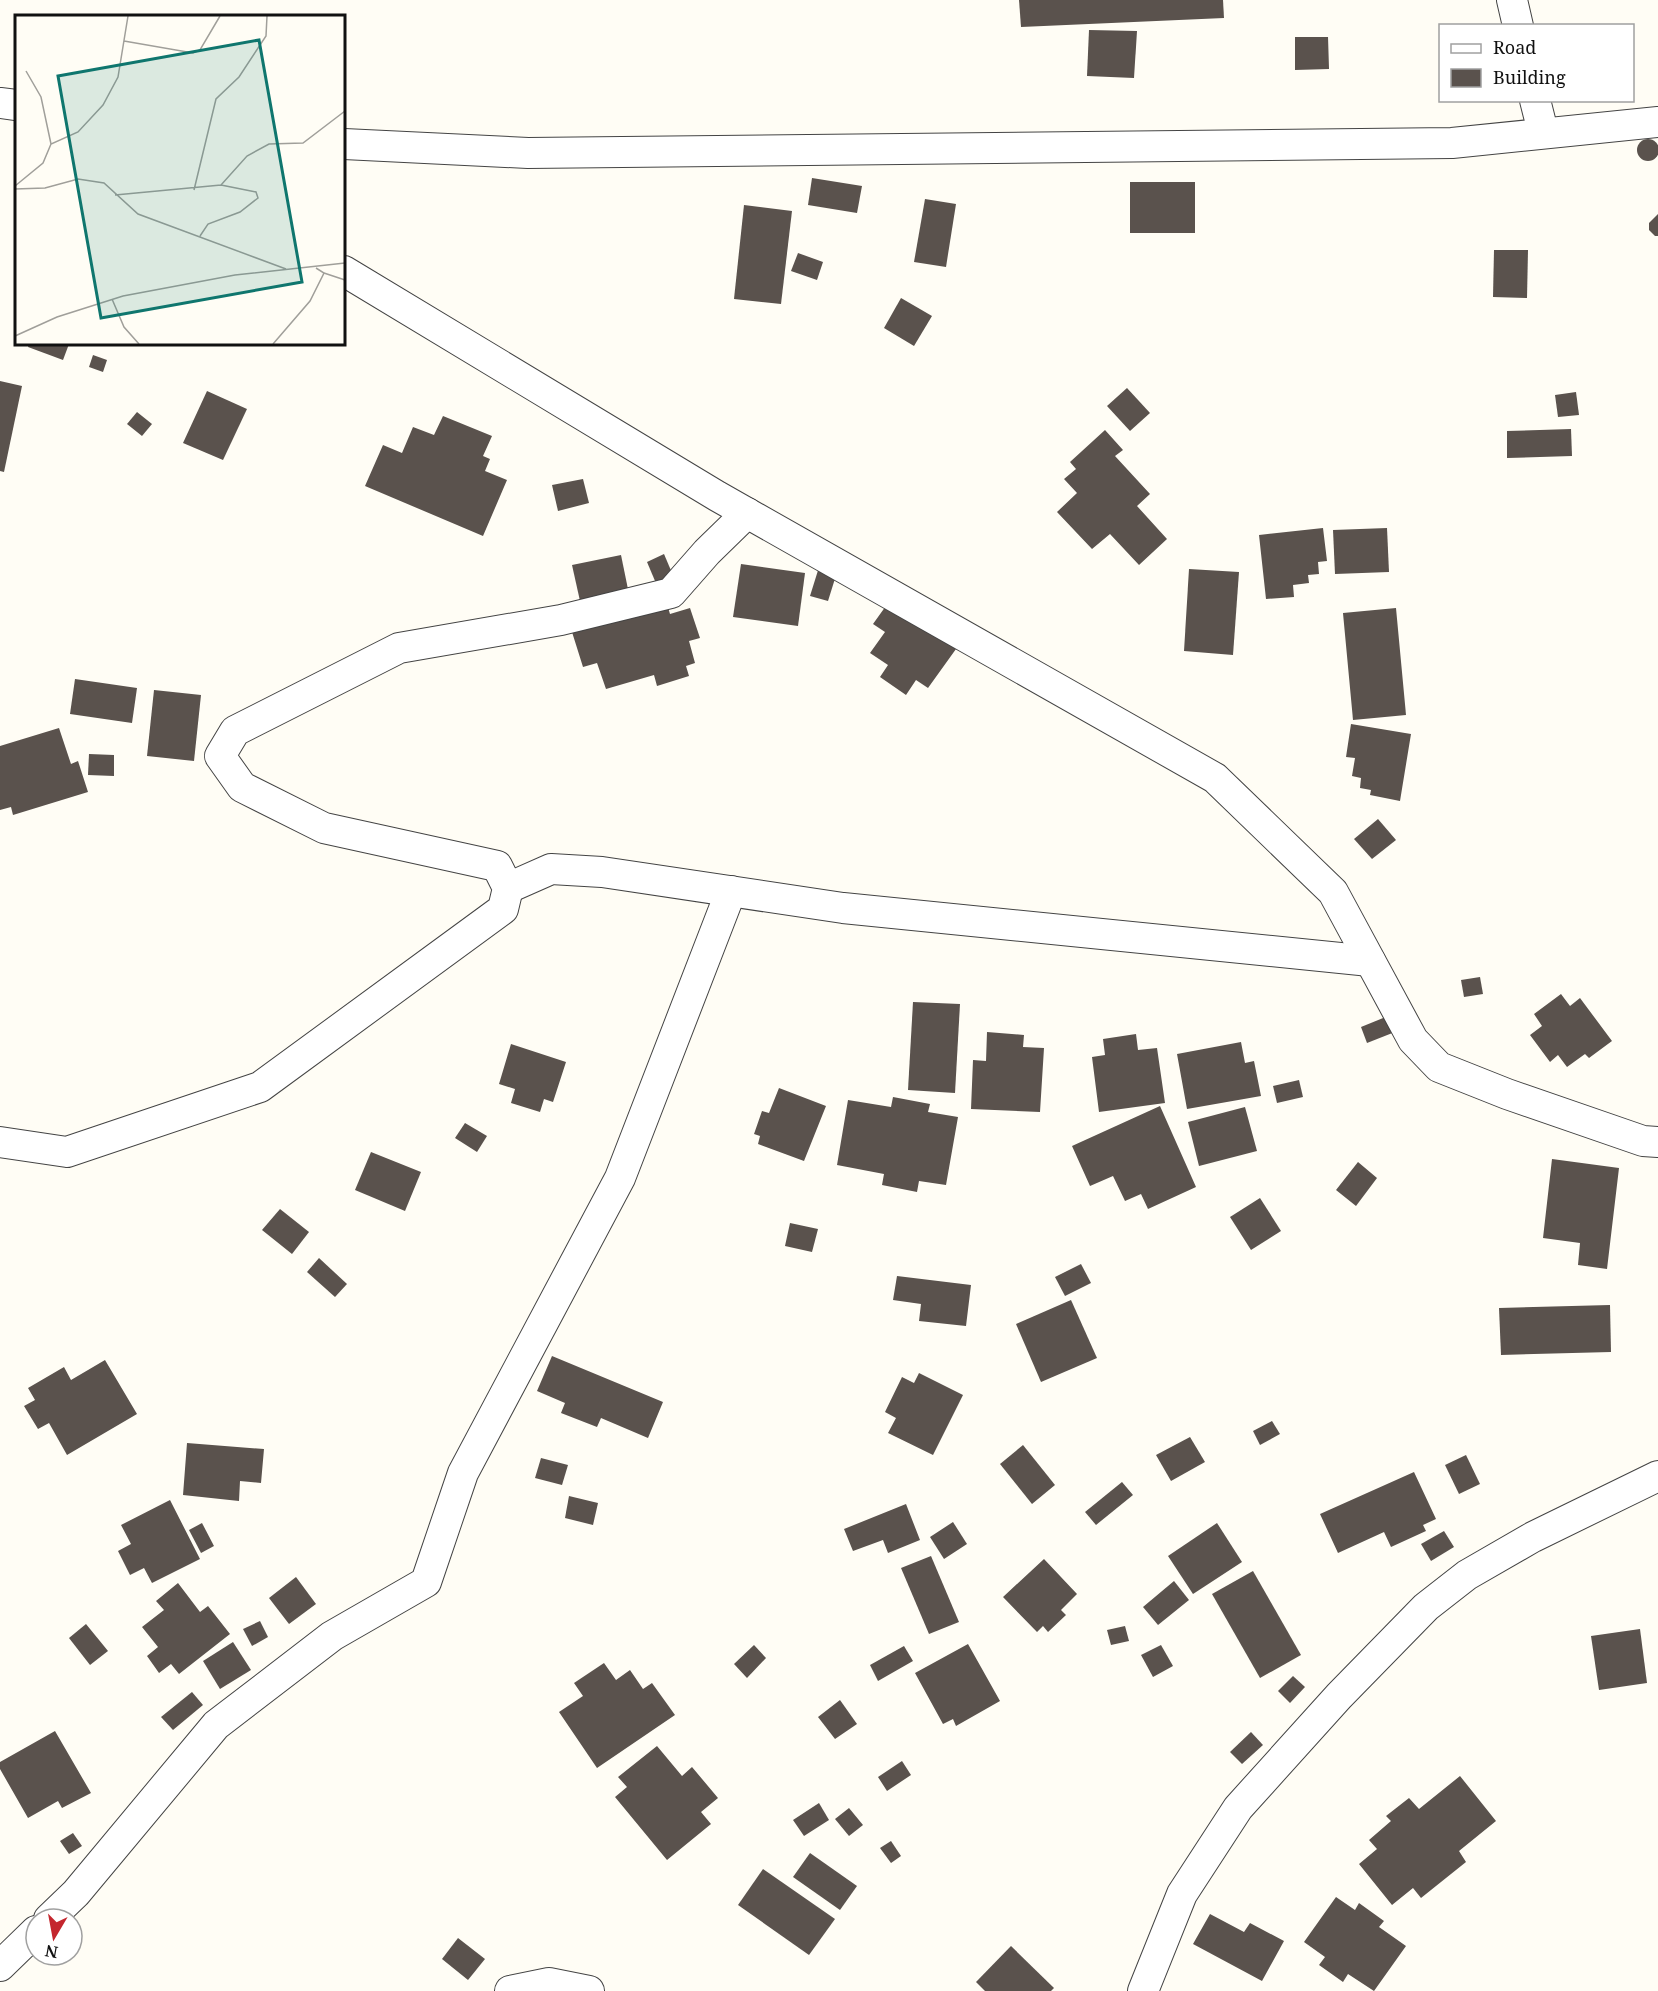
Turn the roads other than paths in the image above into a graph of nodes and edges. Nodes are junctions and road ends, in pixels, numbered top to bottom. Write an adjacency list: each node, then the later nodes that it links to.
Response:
1 (1512, 0): 2 (street)
2 (1518, 24)
3 (1536, 102): 7 (street)
4 (0, 103): 5 (street)
5 (15, 105)
6 (1658, 122): 7 (street)
7 (1543, 132): 8 (street)
8 (345, 144)
9 (345, 272): 10 (street)
10 (747, 513): 11 (street); 13 (street)
11 (508, 888): 12 (street); 14 (street)
12 (731, 891): 13 (street); 17 (street)
13 (1370, 961): 15 (street)
14 (0, 1142)
15 (1658, 1142)
16 (1658, 1476): 22 (street)
17 (61, 1907)
18 (24, 1943): 19 (street)
19 (0, 1966)
20 (510, 1991): 21 (street)
21 (589, 1991)
22 (1143, 1991)

